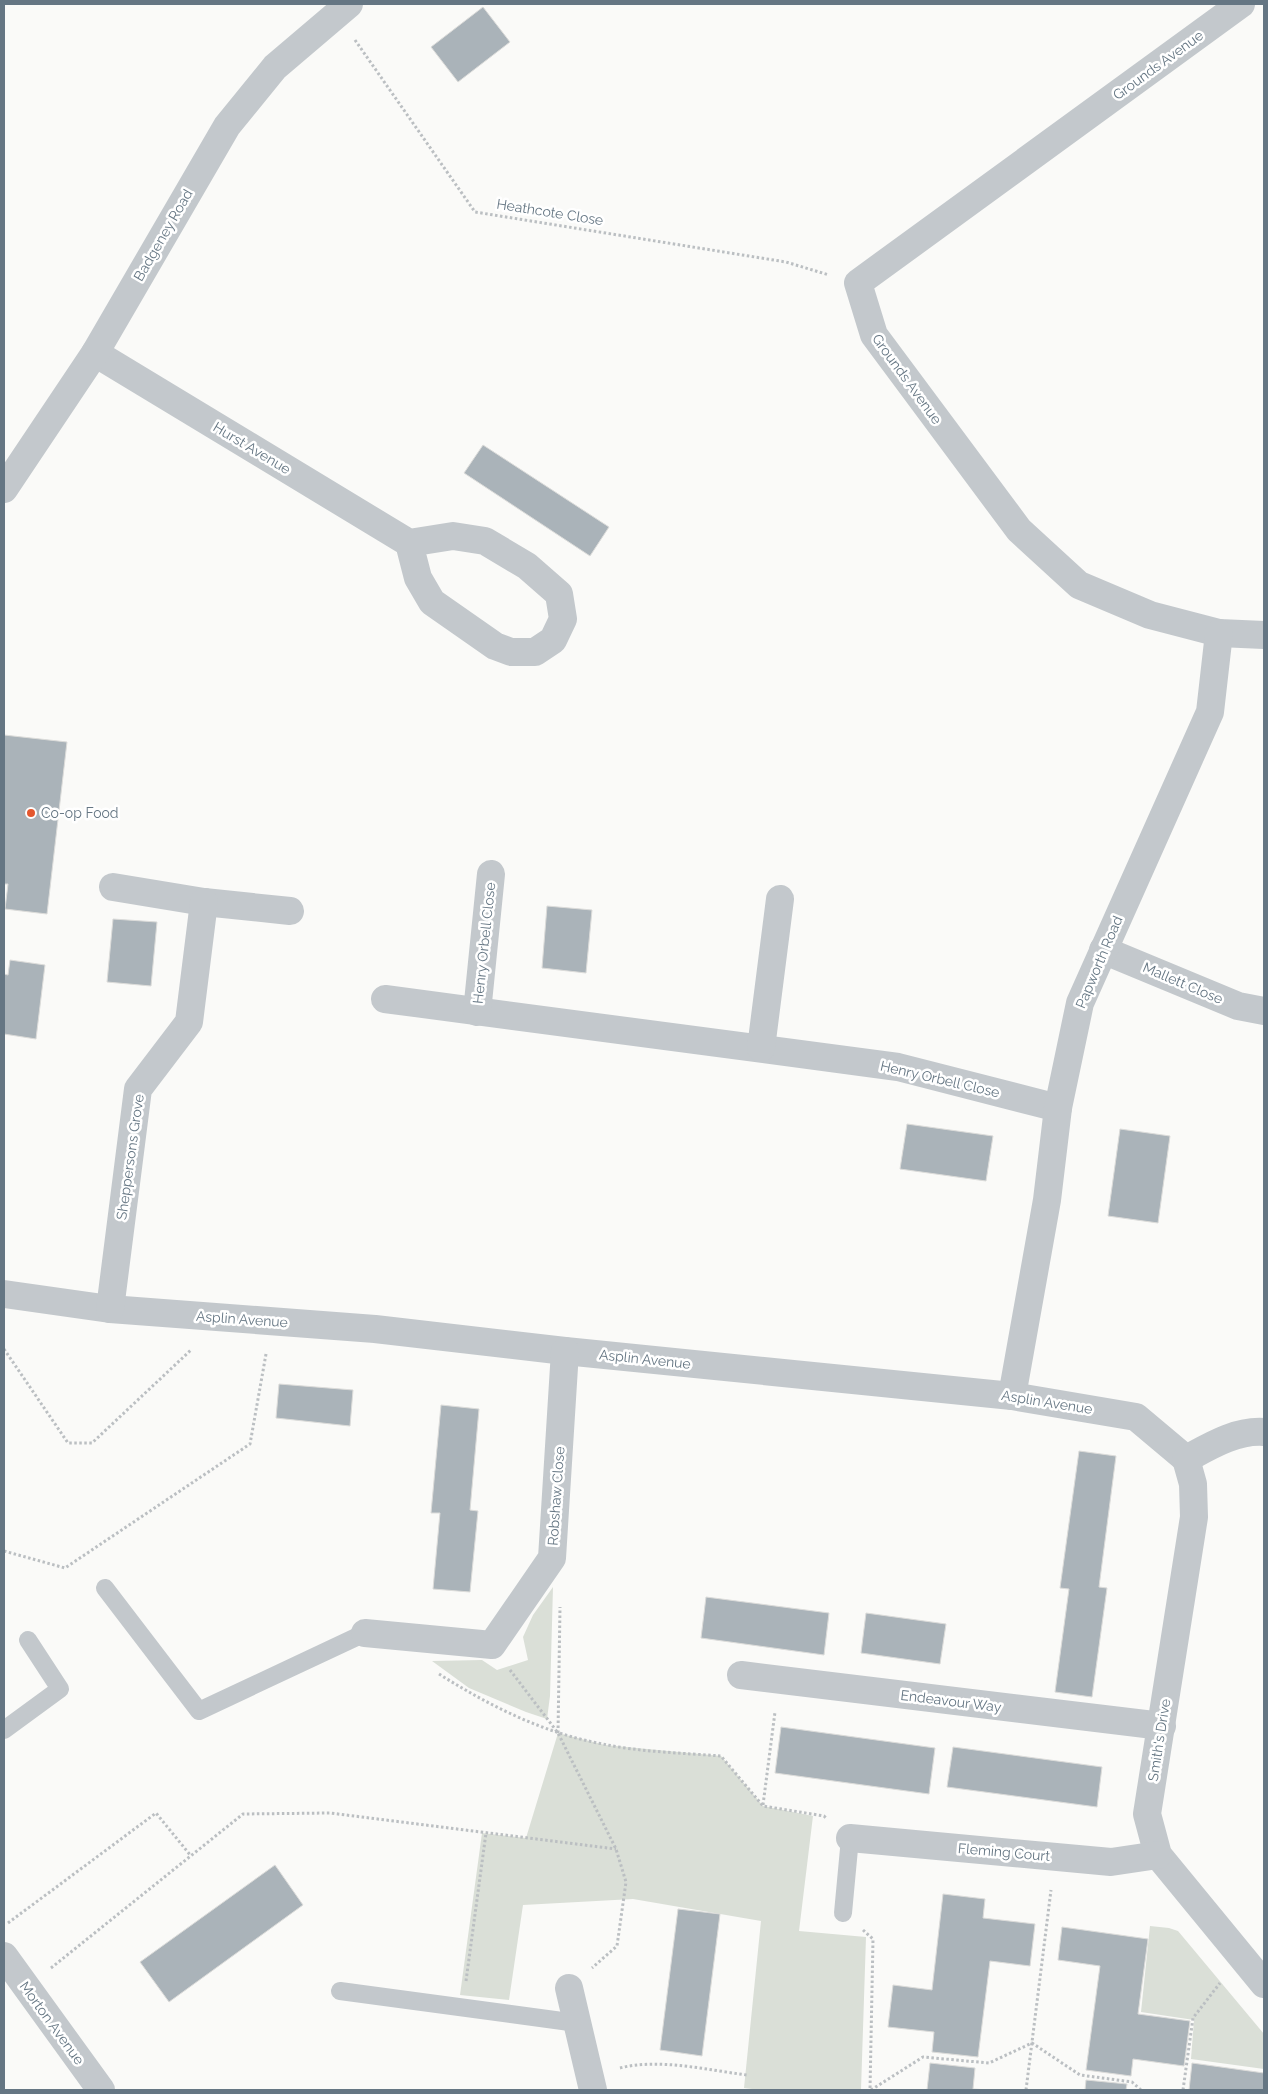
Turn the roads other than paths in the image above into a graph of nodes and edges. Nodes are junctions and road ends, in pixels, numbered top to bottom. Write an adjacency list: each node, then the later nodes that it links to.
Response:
1 (1241, 4): 6 (street, Grounds Avenue)
2 (343, 8): 3 (street, Badgeney Road)
3 (95, 353): 4 (street, Badgeney Road); 5 (street, Hurst Avenue)
4 (4, 489)
5 (409, 543): 5 (street)
6 (1219, 633): 7 (street, Grounds Avenue); 13 (street, Papworth Road)
7 (1264, 635)
8 (491, 874): 16 (street, Henry Orbell Close)
9 (113, 887): 11 (street)
10 (780, 899): 17 (street)
11 (204, 902): 12 (street); 20 (street, Sheppersons Grove)
12 (290, 911)
13 (1103, 950): 15 (street, Mallett Close); 18 (street, Papworth Road)
14 (385, 999): 16 (street, Henry Orbell Close)
15 (1264, 1011)
16 (477, 1012): 17 (street, Henry Orbell Close)
17 (762, 1048): 18 (street, Henry Orbell Close)
18 (1058, 1108): 22 (street, Papworth Road)
19 (4, 1294): 20 (street, Asplin Avenue)
20 (110, 1309): 21 (street, Asplin Avenue)
21 (565, 1351): 22 (street, Asplin Avenue); 26 (street, Robshaw Close)
22 (1012, 1396): 24 (street, Asplin Avenue)
23 (1264, 1432): 24 (street)
24 (1186, 1459): 29 (street, Smith's Drive)
25 (105, 1588): 26 (lane)
26 (365, 1633)
27 (28, 1640): 30 (lane)
28 (741, 1675): 29 (street, Endeavour Way)
29 (1162, 1726): 32 (street, Smith's Drive)
30 (4, 1730)
31 (850, 1838): 32 (street, Fleming Court); 33 (lane)
32 (1158, 1855): 35 (street, Smith's Drive)
33 (843, 1913)
34 (4, 1956): 40 (street, Morton Avenue)
35 (1264, 1984)
36 (569, 1988): 38 (street)
37 (340, 1991): 38 (lane)
38 (577, 2023): 39 (street)
39 (592, 2083)
40 (101, 2090)

